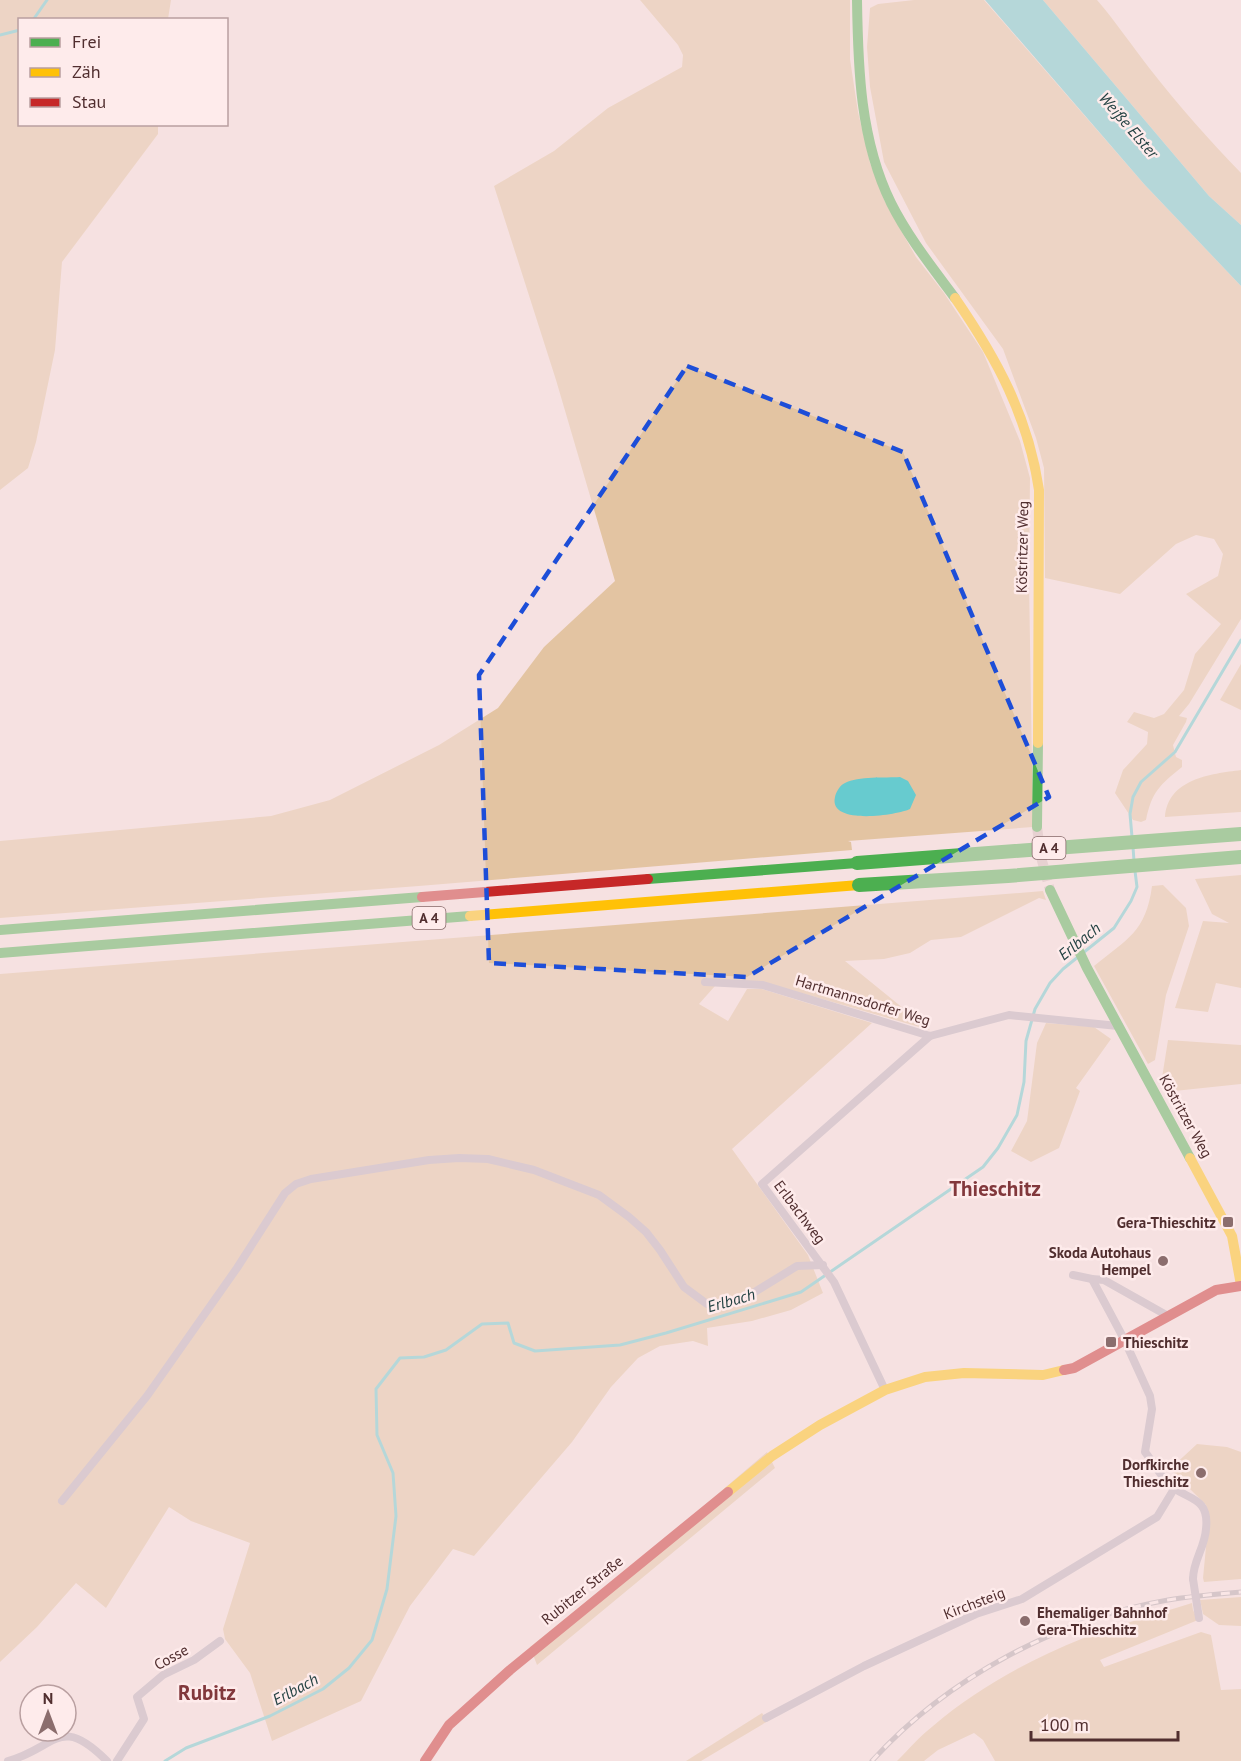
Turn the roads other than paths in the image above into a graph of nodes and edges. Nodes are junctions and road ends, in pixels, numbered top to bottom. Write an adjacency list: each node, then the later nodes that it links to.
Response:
1 (857, 0): 2 (main road, Köstritzer Weg)
2 (1037, 827)
3 (1241, 834): 6 (main road, A 4, bridge)
4 (1241, 857): 7 (main road, A 4, bridge)
5 (1050, 890): 9 (main road, Köstritzer Weg)
6 (0, 930)
7 (0, 953)
8 (705, 982): 10 (street, Hartmannsdorfer Weg)
9 (1118, 1026): 10 (street, Hartmannsdorfer Weg); 14 (main road, Köstritzer Weg)
10 (930, 1036): 11 (street, Erlbachweg)
11 (825, 1268): 17 (street, Erlbachweg); 19 (street)
12 (1073, 1275): 13 (street)
13 (1092, 1279): 15 (street); 16 (street)
14 (1241, 1285): 15 (main road, Rubitzer Straße)
15 (1168, 1316): 16 (main road, Rubitzer Straße)
16 (1124, 1339): 17 (main road, Rubitzer Straße); 18 (street)
17 (885, 1390): 26 (main road, Rubitzer Straße)
18 (1174, 1489): 20 (street, bridge); 22 (street, Kirchsteig)
19 (62, 1501)
20 (1199, 1618)
21 (220, 1641): 25 (street, Cosse)
22 (766, 1718)
23 (8, 1761): 24 (street)
24 (107, 1761)
25 (117, 1761)
26 (425, 1761)

